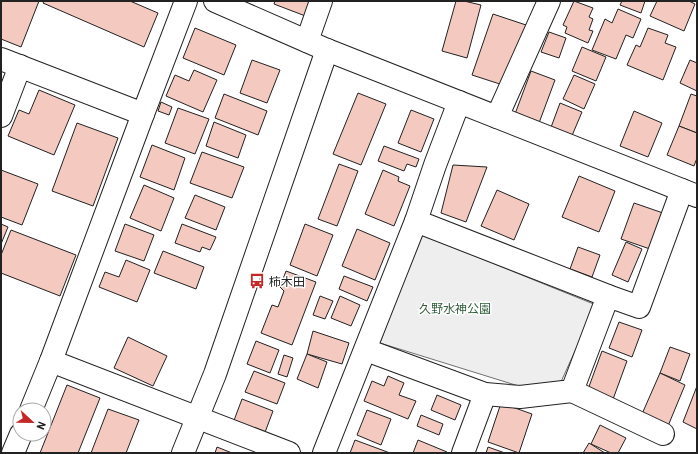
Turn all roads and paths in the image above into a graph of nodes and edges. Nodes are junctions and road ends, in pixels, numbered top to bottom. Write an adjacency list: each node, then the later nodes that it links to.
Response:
1 (186, 1): 9 (street)
2 (215, 1): 5 (street)
3 (321, 1): 5 (street)
4 (549, 1): 11 (street)
5 (307, 41): 6 (street)
6 (327, 50): 8 (street); 20 (street)
7 (11, 62): 9 (street); 10 (street)
8 (459, 102): 11 (street); 13 (street)
9 (142, 114): 16 (street)
10 (1, 116)
11 (497, 117): 12 (street)
12 (689, 193): 14 (street)
13 (416, 221): 14 (street); 15 (street)
14 (608, 296): 17 (street)
15 (366, 350): 18 (street); 26 (street)
16 (51, 361): 19 (street); 20 (street)
17 (572, 391): 18 (street); 21 (street)
18 (485, 394): 27 (street)
19 (33, 402)
20 (198, 418): 24 (street); 25 (street)
21 (663, 434)
22 (17, 442): 23 (street)
23 (13, 453)
24 (183, 453)
25 (289, 453)
26 (324, 453)
27 (462, 453)

